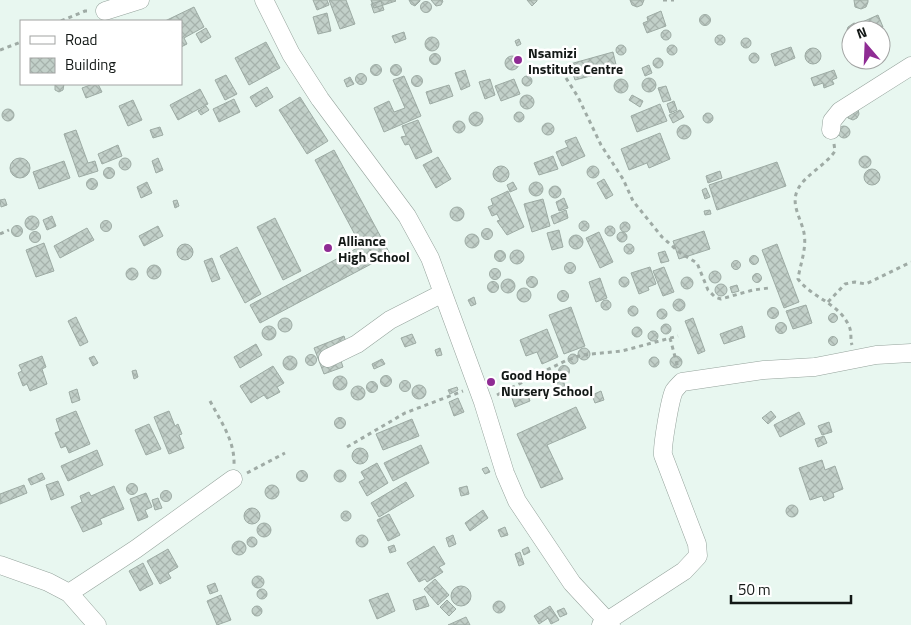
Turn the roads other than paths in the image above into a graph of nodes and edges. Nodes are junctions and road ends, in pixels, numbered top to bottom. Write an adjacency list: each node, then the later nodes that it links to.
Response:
1 (140, 0): 3 (street)
2 (264, 0): 6 (street)
3 (105, 11)
4 (911, 66): 5 (street)
5 (831, 130)
6 (443, 293): 8 (street); 12 (street)
7 (911, 353): 12 (street)
8 (328, 358)
9 (233, 478): 11 (street)
10 (0, 565): 11 (street)
11 (69, 593): 13 (street)
12 (607, 624)
13 (97, 625)

